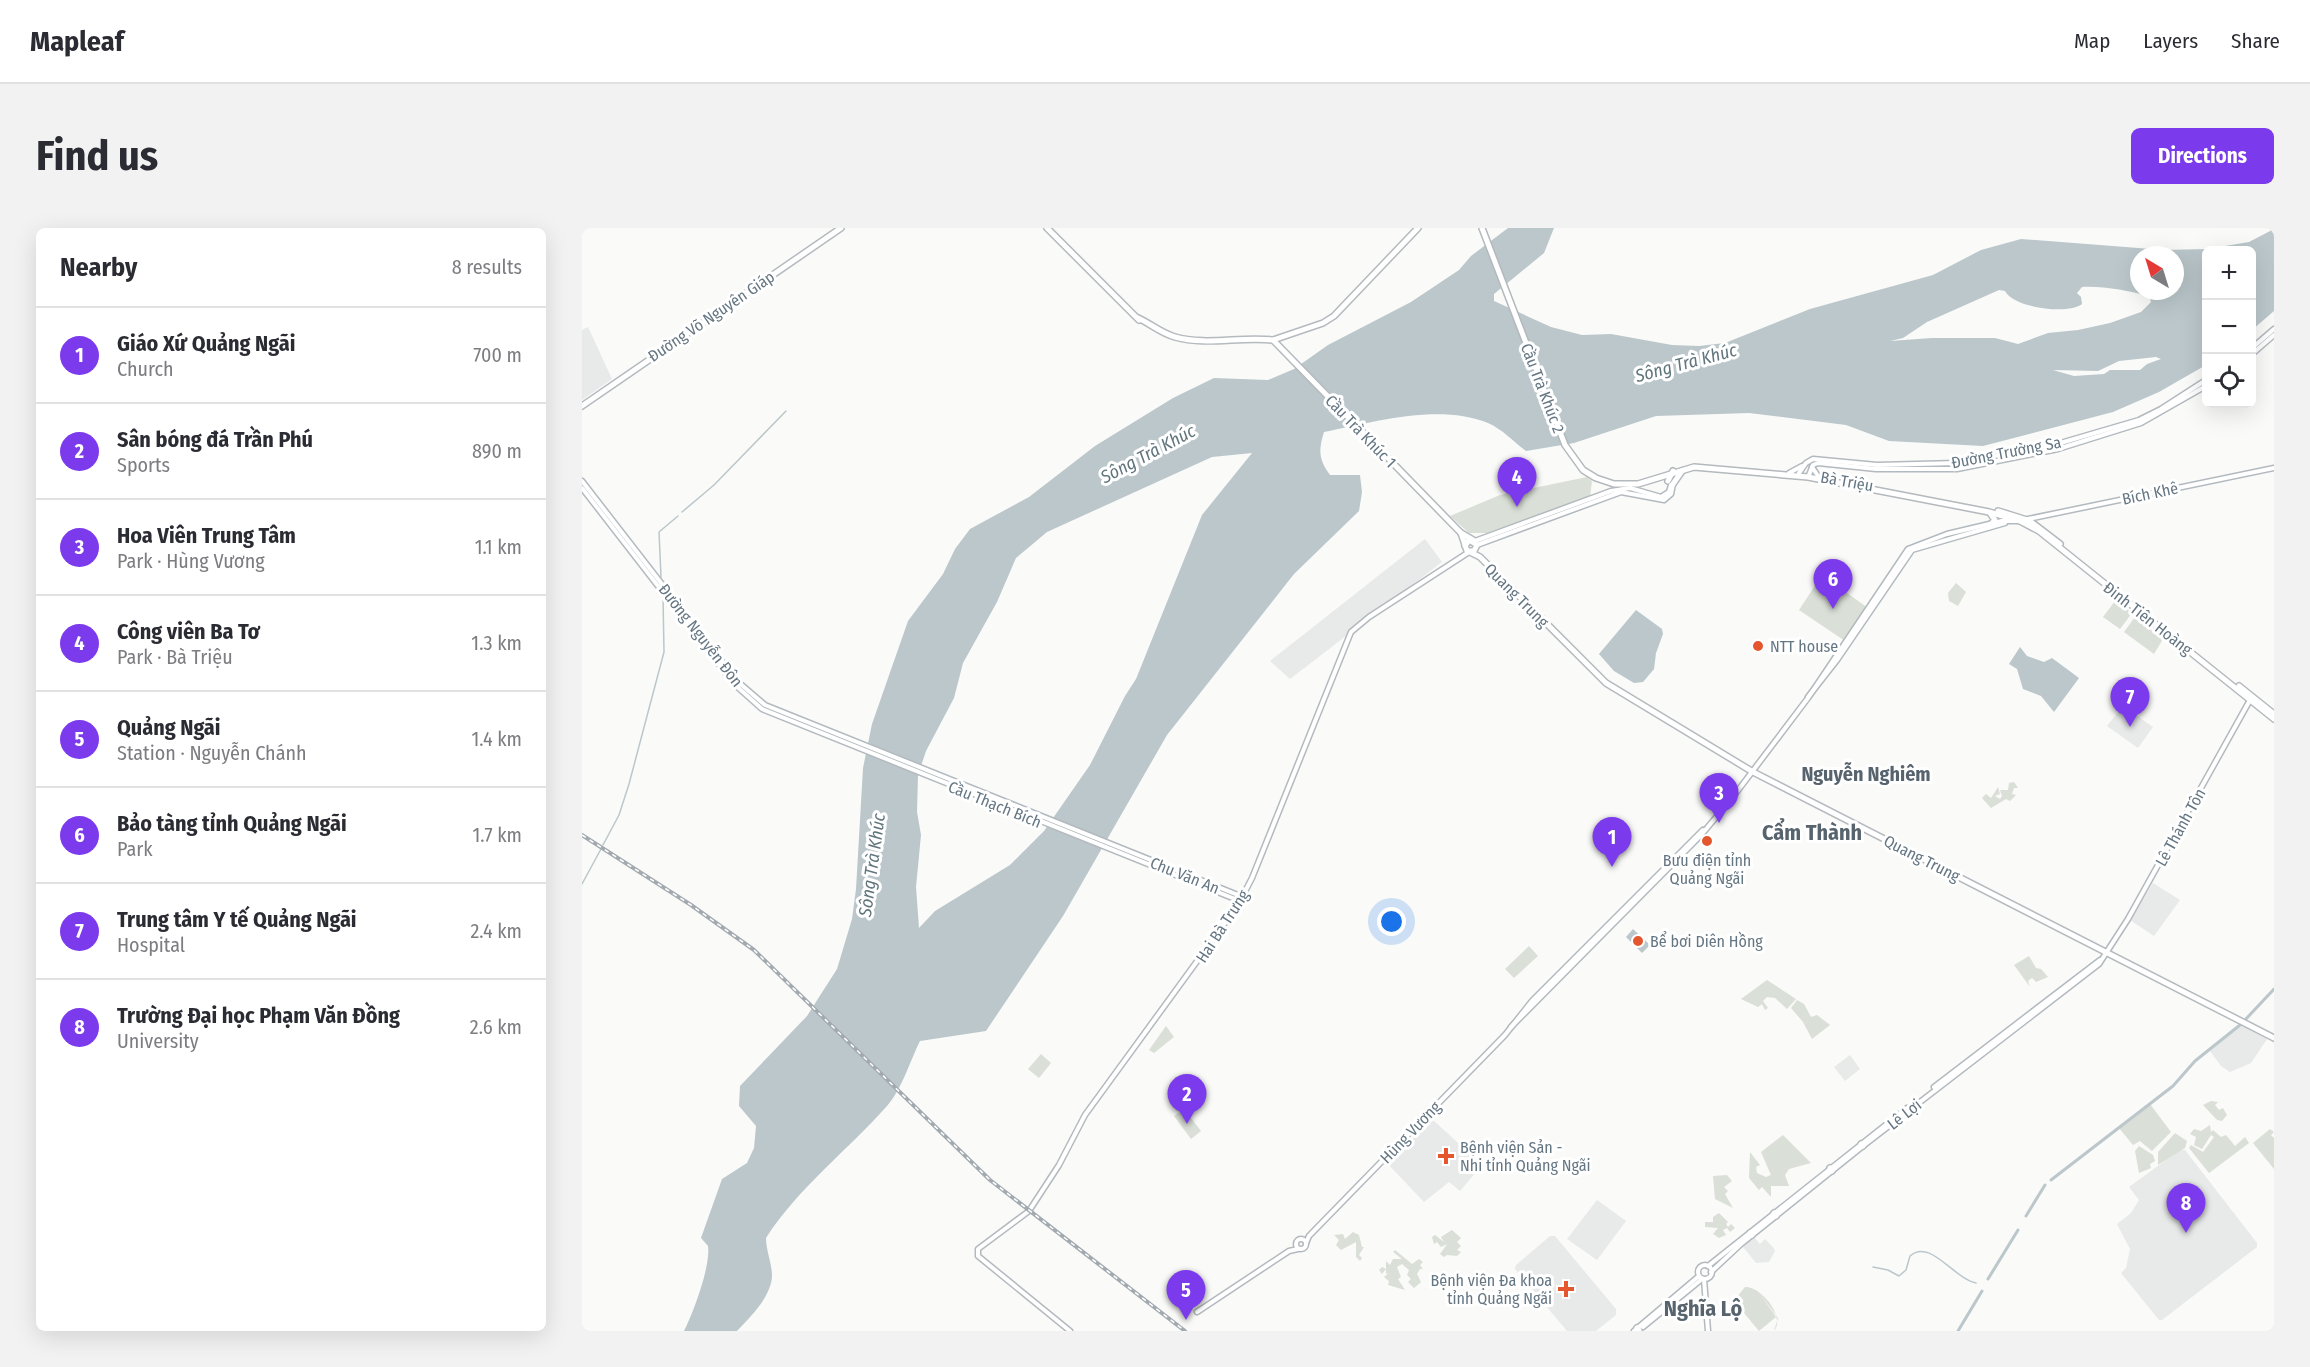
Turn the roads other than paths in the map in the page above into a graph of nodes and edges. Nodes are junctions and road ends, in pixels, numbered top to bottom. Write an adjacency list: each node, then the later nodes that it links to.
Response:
1 (841, 228): 12 (main road, Đường Võ Nguyên Giáp)
2 (1047, 228): 7 (main road)
3 (1418, 228): 7 (main road)
4 (1482, 228): 21 (main road, Cầu Trà Khúc 2)
5 (2274, 329): 8 (main road)
6 (2274, 335): 9 (main road)
7 (1271, 340): 28 (main road, Cầu Trà Khúc 1)
8 (2256, 345)
9 (2256, 351)
10 (2202, 383): 13 (main road, Đường Trường Sa)
11 (2202, 388): 13 (main road, Đường Trường Sa)
12 (582, 406)
13 (1816, 462): 14 (main road); 19 (main road); 20 (main road)
14 (1803, 466): 17 (main road); 18 (main road)
15 (1685, 468): 18 (main road, Bà Triệu); 21 (main road, Bà Triệu); 21 (main road)
16 (2274, 468): 25 (main road, Bích Khê)
17 (1789, 473): 18 (main road, Bà Triệu); 21 (main road, Bà Triệu)
18 (1799, 475): 19 (main road, Bà Triệu)
19 (1808, 476): 20 (main road, Bà Triệu); 24 (main road, Bà Triệu)
20 (1818, 476): 25 (main road, Bà Triệu)
21 (1668, 477): 30 (main road, Bà Triệu)
22 (582, 481): 36 (main road, Đường Nguyễn Đôn)
23 (582, 488): 36 (main road, Đường Nguyễn Đôn)
24 (1989, 512): 25 (main road, Bà Triệu); 27 (main road)
25 (2023, 520): 26 (main road, Bích Khê); 33 (main road, Đinh Tiên Hoàng)
26 (2005, 523): 27 (main road); 29 (main road)
27 (1991, 524): 29 (main road)
28 (1461, 533): 30 (main road); 31 (main road)
29 (1947, 536): 37 (main road, Hùng Vương)
30 (1475, 543): 31 (main road); 31 (main road); 32 (main road, Quang Trung)
31 (1467, 550): 32 (main road, Quang Trung); 39 (main road, Hai Bà Trưng)
32 (1479, 557): 37 (main road, Quang Trung)
33 (2250, 697): 34 (main road, Đinh Tiên Hoàng); 35 (main road, Đinh Tiên Hoàng); 40 (main road, Lê Thánh Tôn)
34 (2274, 714)
35 (2274, 719)
36 (855, 746): 38 (main road, Cầu Thạch Bích)
37 (1753, 772): 40 (main road, Quang Trung); 43 (main road, Hùng Vương)
38 (1127, 854): 39 (main road, Chu Văn An)
39 (1242, 899): 54 (main road, Hai Bà Trưng)
40 (2108, 954): 41 (main road, Quang Trung); 42 (main road, Lê Lợi)
41 (2274, 1038)
42 (1751, 1234): 49 (main road, Lê Lợi); 50 (main road, Lê Lợi)
43 (1308, 1236): 44 (main road); 46 (main road)
44 (1300, 1239): 45 (main road); 46 (main road)
45 (1296, 1243): 47 (main road); 48 (main road)
46 (1306, 1243): 47 (main road)
47 (1298, 1249): 48 (main road)
48 (1289, 1251): 52 (main road)
49 (1708, 1266): 50 (main road); 51 (main road, Lê Lợi)
50 (1712, 1272): 51 (main road, Lê Lợi)
51 (1702, 1278): 53 (main road); 55 (main road)
52 (1197, 1312)
53 (1637, 1330)
54 (1070, 1331)
55 (1708, 1331)

